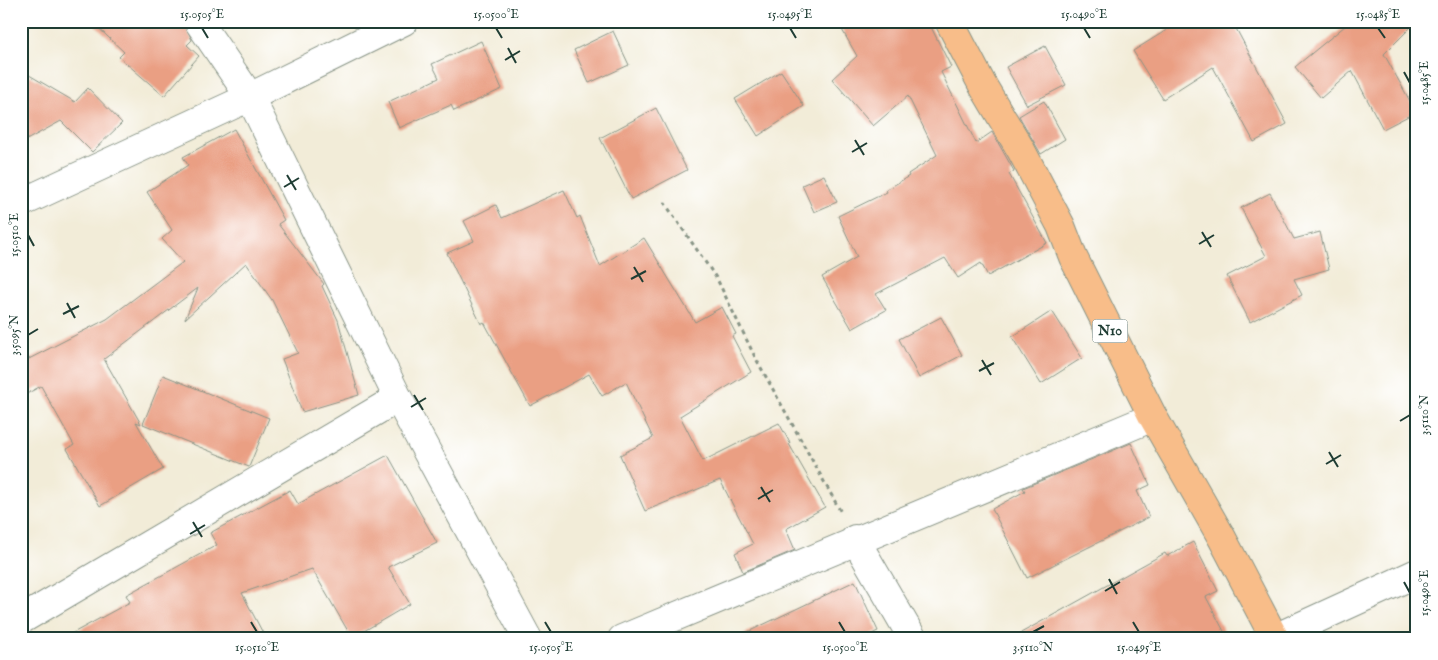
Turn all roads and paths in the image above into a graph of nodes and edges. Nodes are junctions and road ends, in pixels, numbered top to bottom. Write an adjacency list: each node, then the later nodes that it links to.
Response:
1 (198, 21): 4 (street)
2 (404, 21): 4 (street)
3 (949, 21): 8 (highway, N10)
4 (250, 97): 6 (street); 7 (street)
5 (664, 202): 9 (path)
6 (21, 204)
7 (398, 398): 11 (street); 12 (street)
8 (1153, 416): 9 (street); 15 (highway, N10)
9 (855, 539): 13 (street); 14 (street)
10 (1417, 574): 15 (street)
11 (21, 620)
12 (528, 639)
13 (622, 639)
14 (913, 639)
15 (1275, 639)

